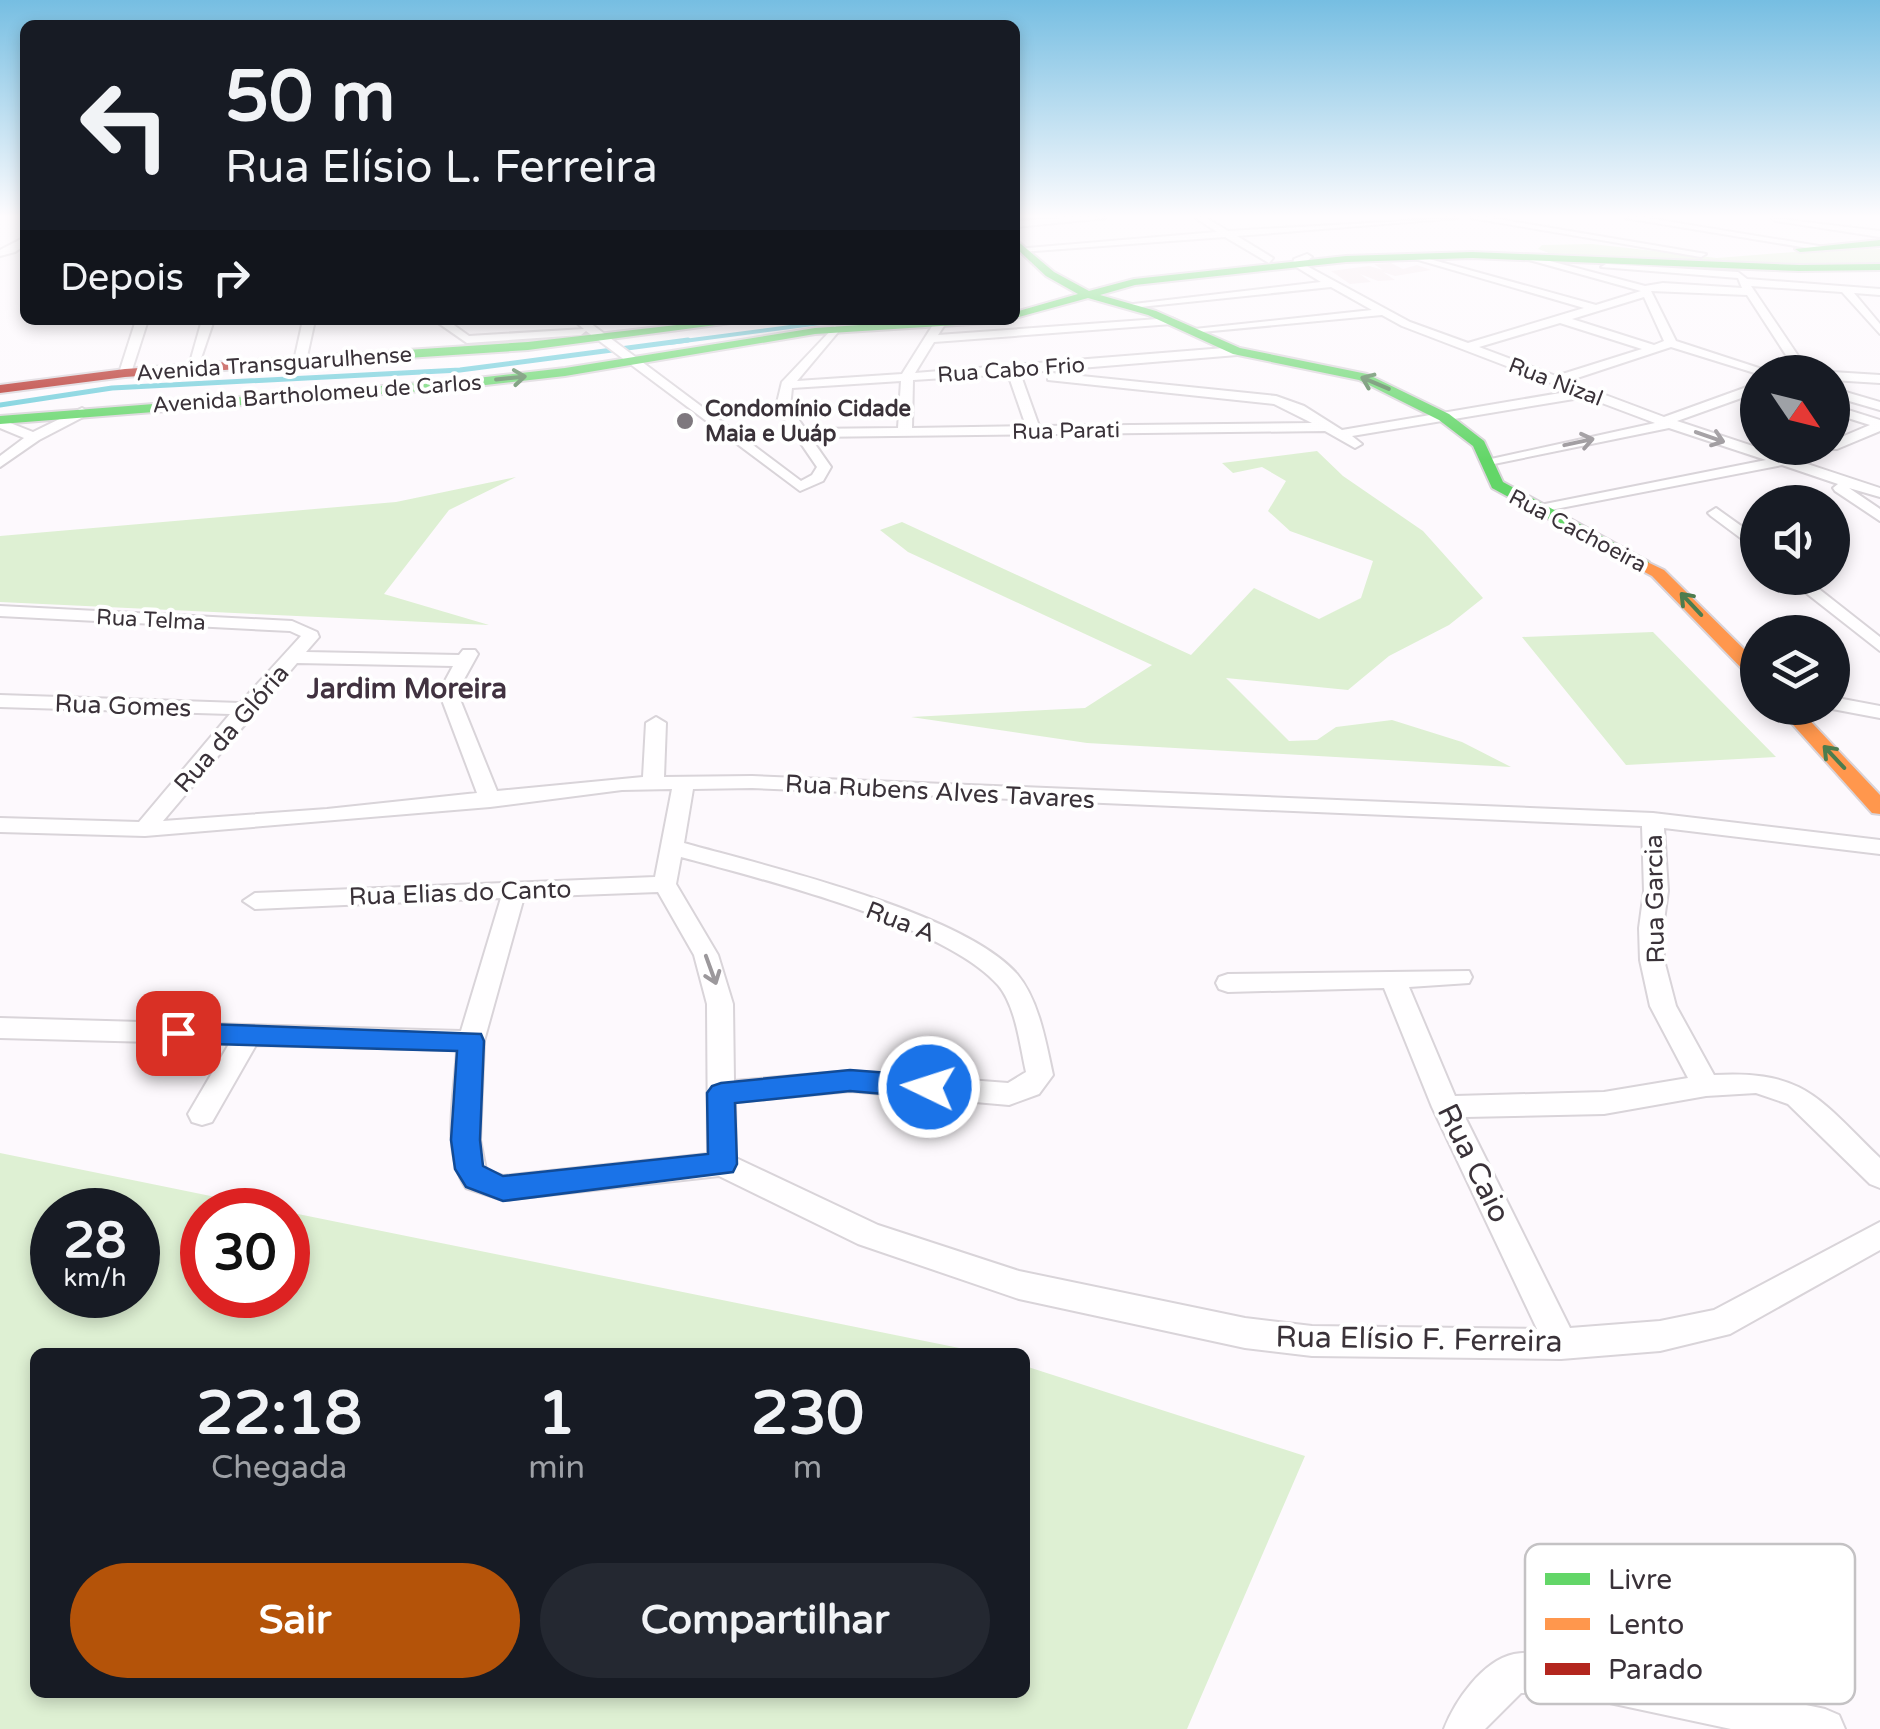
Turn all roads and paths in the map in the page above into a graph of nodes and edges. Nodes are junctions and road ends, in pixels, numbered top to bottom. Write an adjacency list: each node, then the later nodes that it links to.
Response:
1 (1051, 299): 14 (main road)
2 (1066, 299): 15 (main road)
3 (1106, 299): 11 (main road, Rua Cachoeira)
4 (1190, 299): 11 (street)
5 (1356, 299): 13 (street, Rua Nizal)
6 (1563, 299): 12 (street)
7 (1623, 299): 12 (street)
8 (1650, 299): 28 (street)
9 (1753, 299): 32 (street)
10 (1853, 299): 25 (street)
11 (1130, 305): 22 (main road, Rua Cachoeira)
12 (1595, 308): 16 (street)
13 (1380, 312): 22 (street); 29 (street, Rua Nizal)
14 (1020, 313)
15 (1020, 313)
16 (1560, 318): 29 (street); 30 (street)
17 (140, 325): 38 (street)
18 (206, 325): 36 (street)
19 (308, 325): 34 (street)
20 (447, 325): 27 (street)
21 (678, 325): 26 (main road, Avenida Transguarulhense)
22 (1182, 326): 23 (street); 31 (main road, Rua Cachoeira)
23 (938, 328): 24 (main road); 39 (street)
24 (835, 329): 33 (main road); 45 (street)
25 (1880, 331)
26 (582, 335): 27 (main road); 27 (street); 33 (street); 34 (main road, Avenida Transguarulhense)
27 (526, 338)
28 (1672, 342): 30 (street); 35 (street)
29 (1468, 347): 43 (street, Rua Nizal)
30 (1651, 348): 41 (street); 43 (street)
31 (1237, 350): 37 (street, Rua Cabo Frio); 54 (main road, Rua Cachoeira, one-way to 31)
32 (1791, 355)
33 (633, 360): 50 (main road, Avenida Bartholomeu de Carlos, one-way to 33); 61 (street)
34 (300, 361): 36 (main road, Avenida Transguarulhense)
35 (1740, 365)
36 (191, 369): 38 (main road, Avenida Transguarulhense); 50 (main road)
37 (1015, 370): 39 (street, Rua Cabo Frio); 59 (street); 60 (street)
38 (125, 373): 44 (main road, Avenida Transguarulhense)
39 (907, 376): 45 (street, Rua Cabo Frio); 58 (street)
40 (1850, 377): 42 (street)
41 (1740, 379)
42 (1880, 379)
43 (1555, 381): 48 (street, Rua Nizal)
44 (38, 384): 46 (main road, Avenida Transguarulhense); 55 (main road)
45 (786, 385): 61 (street)
46 (0, 389)
47 (1740, 392): 56 (street)
48 (1585, 393): 54 (street, Rua Parati); 56 (street, Rua Nizal)
49 (1850, 397): 51 (street)
50 (151, 406): 52 (main road, Avenida Bartholomeu de Carlos)
51 (1880, 406)
52 (82, 412): 55 (main road, Avenida Bartholomeu de Carlos); 62 (street)
53 (1850, 415): 57 (street)
54 (1444, 417): 60 (street, Rua Parati); 66 (main road, Rua Cachoeira)
55 (0, 420): 62 (street)
56 (1666, 422): 65 (street, Rua Nizal, one-way to 65); 66 (street, one-way to 56)
57 (1880, 425): 63 (street)
58 (904, 430): 59 (street, Rua Parati); 61 (street, Rua Parati)
59 (1034, 430): 60 (street, Rua Parati)
60 (1335, 431): 64 (street)
61 (804, 432)
62 (34, 437): 67 (street)
63 (1850, 438)
64 (1356, 444)
65 (1740, 447)
66 (1490, 461): 72 (main road, Rua Cachoeira)
67 (0, 463)
68 (1771, 465): 72 (street)
69 (1795, 465): 70 (street, Rua Nizal)
70 (1821, 474): 71 (street, Rua Nizal); 74 (street)
71 (1880, 493)
72 (1540, 510): 80 (main road, Rua Cachoeira, one-way to 72)
73 (1716, 513): 75 (street)
74 (1878, 513)
75 (1740, 532)
76 (1817, 595): 79 (street)
77 (0, 611): 78 (street, Rua Telma)
78 (302, 628): 81 (street, Rua da Glória)
79 (1880, 646)
80 (1740, 656)
81 (292, 657): 84 (street, Rua da Glória); 90 (street)
82 (0, 700): 84 (street, Rua Gomes)
83 (1850, 706): 85 (street)
84 (247, 709): 94 (street, Rua da Glória)
85 (1880, 712)
86 (656, 723): 89 (street)
87 (1810, 725): 91 (main road, one-way to 87)
88 (684, 781): 89 (street, Rua Rubens Alves Tavares); 92 (street, Rua Rubens Alves Tavares); 95 (street)
89 (653, 783): 90 (street, Rua Rubens Alves Tavares)
90 (490, 801): 94 (street, Rua Rubens Alves Tavares)
91 (1880, 808)
92 (1652, 820): 96 (street, Rua Rubens Alves Tavares); 106 (street, Rua Garcia)
93 (0, 825): 94 (street, Rua Rubens Alves Tavares)
94 (145, 829)
95 (672, 847): 97 (street); 107 (street, Rua A)
96 (1880, 847)
97 (665, 884): 98 (street, Rua Elias do Canto); 107 (street, one-way to 107)
98 (515, 890): 99 (street, Rua Elias do Canto); 105 (street)
99 (255, 901)
100 (1460, 977): 101 (street)
101 (1393, 980): 102 (street); 108 (street, Rua Caio)
102 (1228, 983)
103 (0, 1028): 104 (street)
104 (248, 1035): 105 (street); 109 (street)
105 (471, 1041): 110 (street)
106 (1706, 1086): 108 (street); 111 (street)
107 (721, 1093): 110 (street)
108 (1446, 1107): 113 (street, Rua Caio)
109 (202, 1114)
110 (722, 1164): 113 (street, Rua Elísio F. Ferreira)
111 (1880, 1176)
112 (1880, 1235): 113 (street, Rua Elísio F. Ferreira)
113 (1562, 1344)
114 (1525, 1674): 116 (street)
115 (1705, 1704): 117 (street)
116 (1464, 1729)
117 (1825, 1729)

